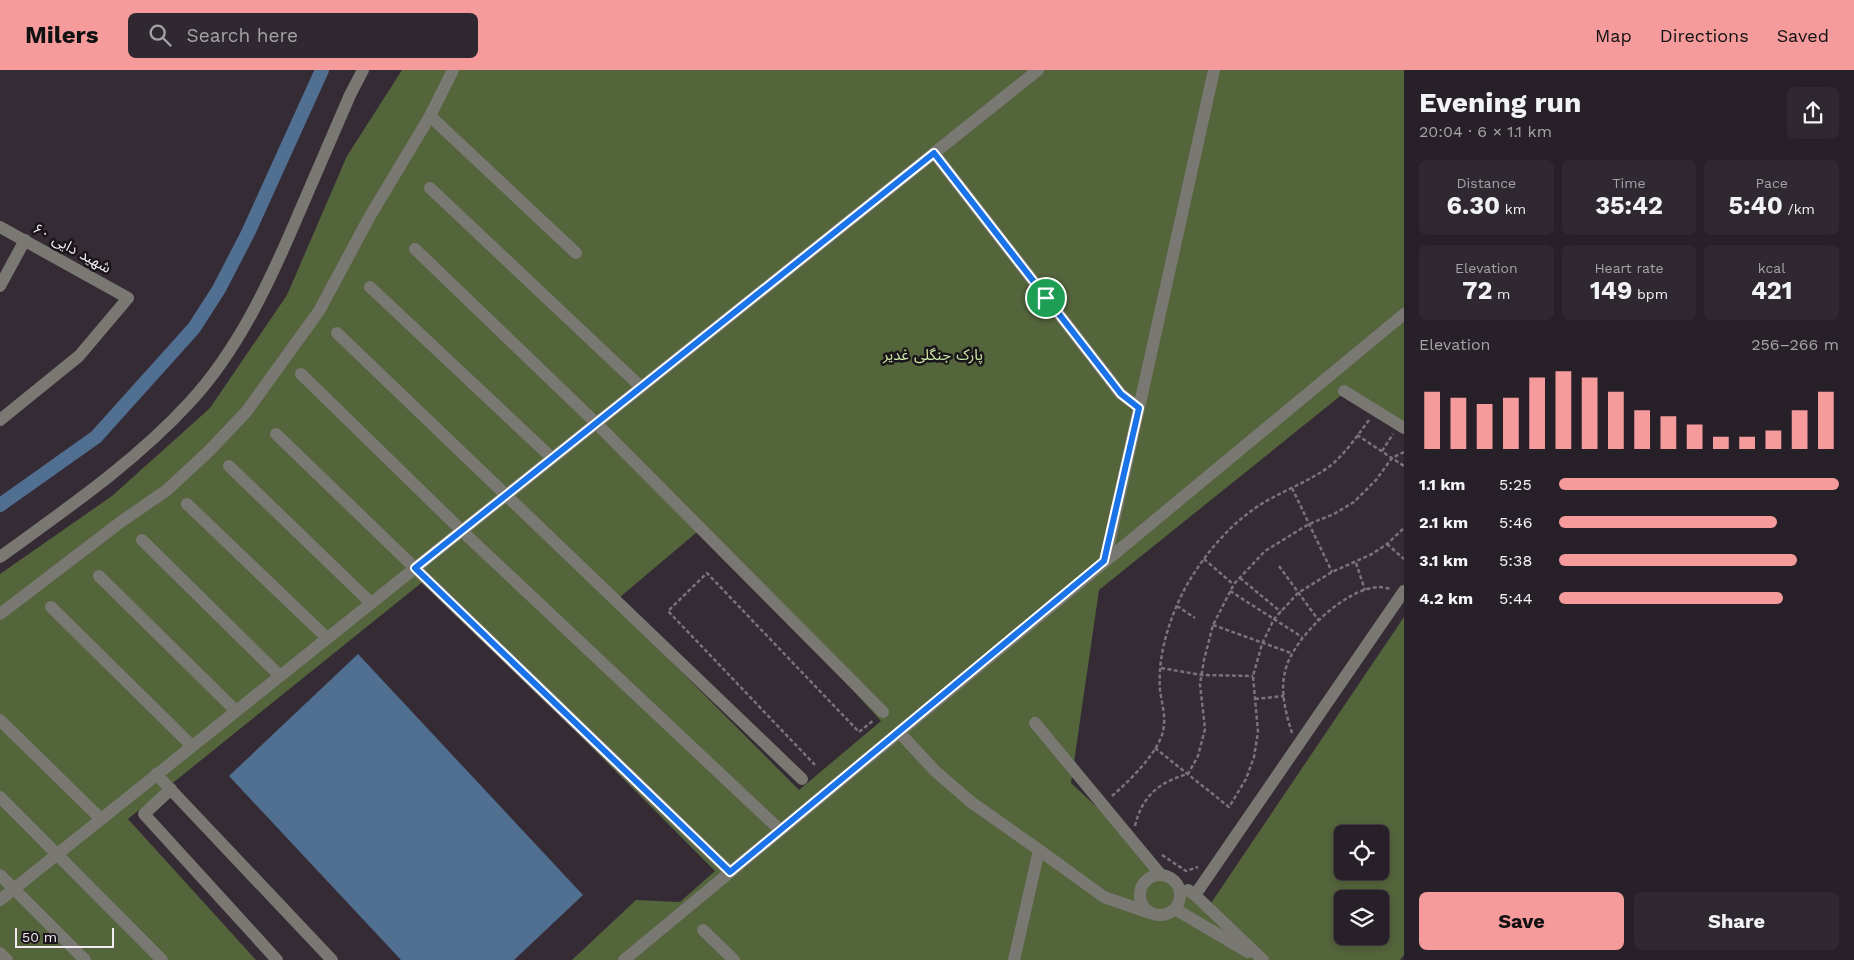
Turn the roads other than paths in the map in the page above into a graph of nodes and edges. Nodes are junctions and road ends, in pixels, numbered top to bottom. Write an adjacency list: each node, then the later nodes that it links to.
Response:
1 (363, 70): 30 (street)
2 (453, 70): 5 (street)
3 (1038, 70): 6 (street)
4 (1214, 70): 19 (street)
5 (430, 116): 11 (street); 37 (street)
6 (934, 153): 17 (street); 19 (street)
7 (430, 188): 17 (street)
8 (0, 227): 9 (street, شهید دایی ۶۰)
9 (24, 240): 12 (street); 20 (street, شهید دایی ۶۰)
10 (415, 249): 21 (street)
11 (576, 253)
12 (0, 286)
13 (370, 287): 24 (street)
14 (1404, 314): 31 (street)
15 (338, 332): 26 (street)
16 (301, 374): 28 (street)
17 (641, 387): 21 (street)
18 (1344, 391): 22 (street)
19 (1139, 408): 31 (street)
20 (0, 420)
21 (596, 423): 24 (street); 41 (street)
22 (1402, 431)
23 (276, 434): 32 (street)
24 (552, 458): 26 (street)
25 (229, 466): 35 (street)
26 (507, 494): 28 (street); 47 (street)
27 (187, 504): 38 (street)
28 (462, 531): 32 (street); 51 (street)
29 (142, 540): 39 (street)
30 (0, 557)
31 (1104, 561): 44 (street)
32 (415, 568): 35 (street); 54 (street)
33 (99, 576): 40 (street)
34 (1400, 590): 59 (street)
35 (372, 603): 38 (street)
36 (51, 607): 45 (street)
37 (0, 614)
38 (326, 638): 39 (street)
39 (280, 676): 40 (street)
40 (236, 711): 45 (street)
41 (883, 712)
42 (0, 720): 50 (street)
43 (1035, 723): 55 (street)
44 (899, 732): 51 (street); 52 (street)
45 (192, 746): 46 (street)
46 (156, 774): 48 (street); 50 (street)
47 (802, 779)
48 (171, 789): 68 (street); 69 (street)
49 (0, 797): 53 (street)
50 (101, 819): 53 (street)
51 (780, 830): 54 (street)
52 (1038, 850): 62 (street); 72 (street)
53 (56, 855): 58 (street); 67 (street)
54 (730, 872): 70 (street)
55 (1161, 874): 57 (street); 62 (street)
56 (0, 875): 58 (street)
57 (1177, 883): 59 (street); 61 (street)
58 (14, 888): 60 (street); 66 (street)
59 (1195, 895): 73 (street)
60 (0, 900)
61 (1175, 909): 62 (street); 73 (street)
62 (1150, 912)
63 (704, 930): 71 (street)
64 (0, 952): 65 (street)
65 (8, 960)
66 (85, 960)
67 (162, 960)
68 (276, 960)
69 (332, 960)
70 (624, 960)
71 (734, 960)
72 (1014, 960)
73 (1262, 960)

